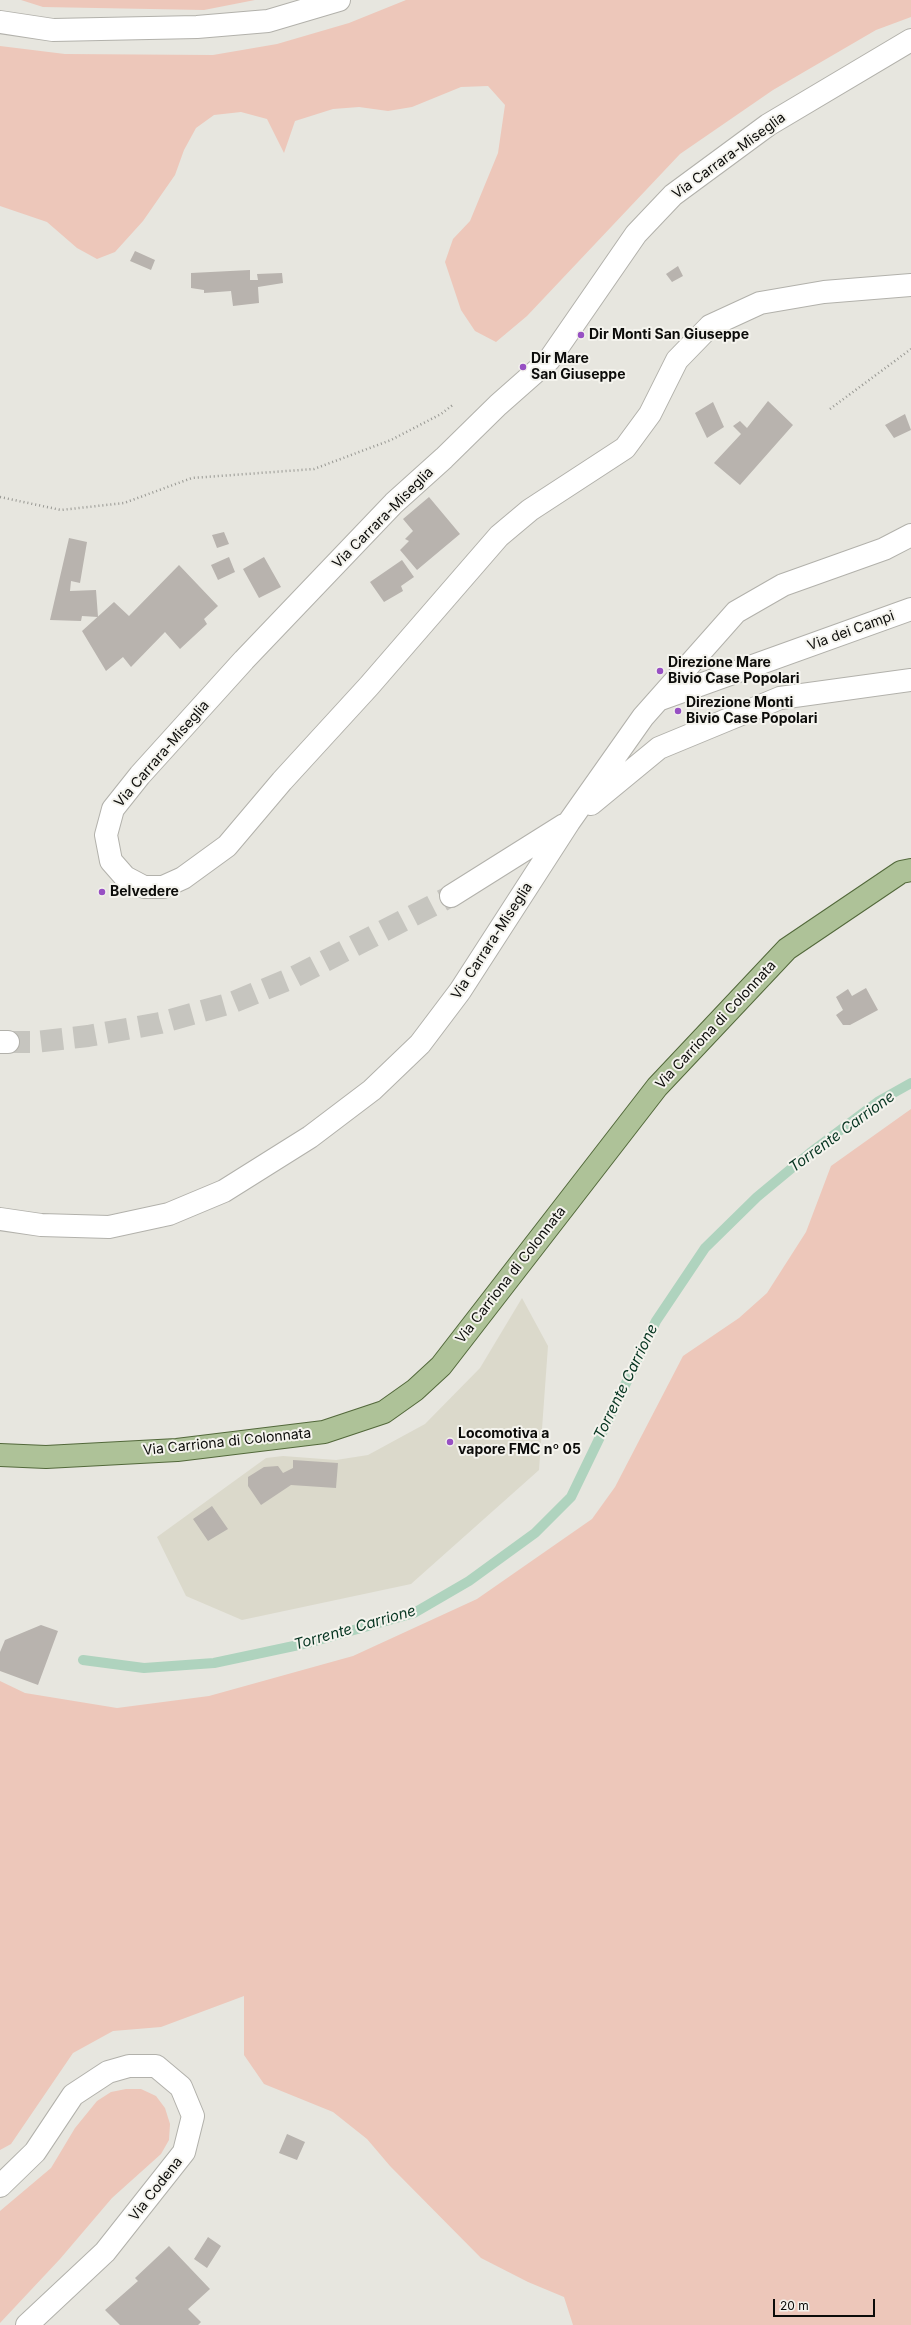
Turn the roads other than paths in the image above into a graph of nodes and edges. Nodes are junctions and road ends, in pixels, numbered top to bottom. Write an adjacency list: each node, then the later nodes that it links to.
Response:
1 (339, 0): 2 (street)
2 (0, 22)
3 (911, 40): 4 (street, Via Carrara-Miseglia)
4 (911, 285)
5 (911, 535): 8 (street, Via Carrara-Miseglia)
6 (911, 609): 8 (street, Via dei Campi)
7 (911, 680): 9 (street)
8 (655, 701): 9 (street, Via Carrara-Miseglia)
9 (568, 822): 11 (street); 12 (street, Via Carrara-Miseglia)
10 (911, 870): 13 (main road, Via Carriona di Colonnata)
11 (451, 896)
12 (0, 1219)
13 (0, 1455)
14 (0, 2186): 15 (street, Via Codena)
15 (27, 2325)

